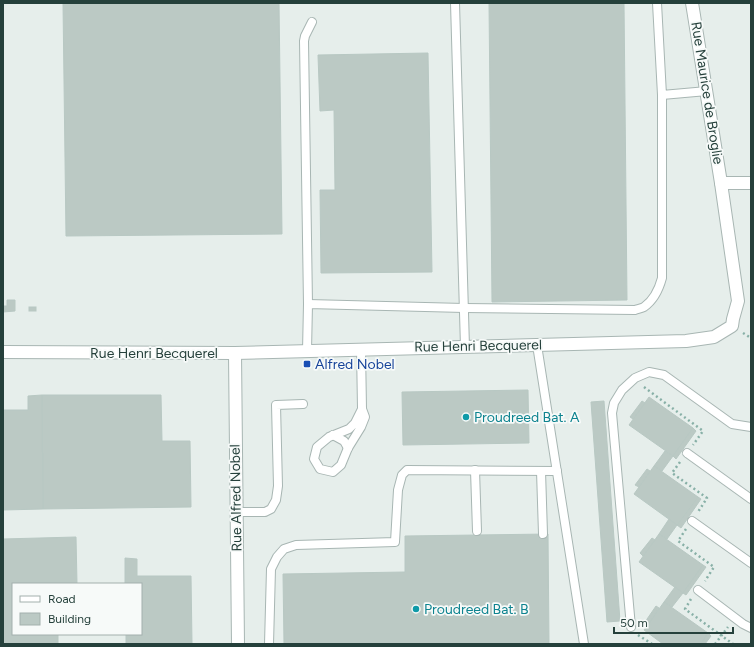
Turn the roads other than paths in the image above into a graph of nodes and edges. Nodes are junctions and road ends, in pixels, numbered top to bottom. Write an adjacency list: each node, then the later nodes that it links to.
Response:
1 (455, 3): 10 (lane)
2 (657, 3): 6 (lane)
3 (692, 3): 5 (street, Rue Maurice de Broglie)
4 (312, 22): 9 (lane)
5 (707, 91): 6 (lane); 7 (street, Rue Maurice de Broglie)
6 (662, 95): 10 (lane)
7 (722, 183): 8 (street); 11 (street, Rue Henri Becquerel)
8 (751, 183)
9 (308, 304): 10 (lane); 14 (lane)
10 (464, 308): 12 (lane)
11 (537, 345): 12 (street, Rue Henri Becquerel); 25 (lane)
12 (464, 347): 13 (street, Rue Henri Becquerel)
13 (361, 349): 14 (street, Rue Henri Becquerel); 18 (lane)
14 (307, 351): 16 (street, Rue Henri Becquerel)
15 (3, 352): 16 (street, Rue Henri Becquerel)
16 (234, 353): 27 (street, Rue Alfred Nobel)
17 (303, 404): 27 (lane)
18 (362, 409): 20 (lane); 21 (lane)
19 (751, 427): 33 (lane)
20 (333, 435): 21 (lane); 21 (lane)
21 (348, 448)
22 (687, 453): 26 (lane)
23 (475, 470): 24 (lane); 29 (lane); 36 (lane)
24 (541, 471): 25 (lane); 30 (lane)
25 (557, 471): 37 (lane)
26 (751, 498)
27 (237, 512): 35 (street, Rue Alfred Nobel)
28 (692, 521): 31 (lane)
29 (477, 531)
30 (543, 534)
31 (751, 563)
32 (698, 590): 34 (lane)
33 (631, 627)
34 (751, 628)
35 (238, 644)
36 (269, 644)
37 (584, 644)

